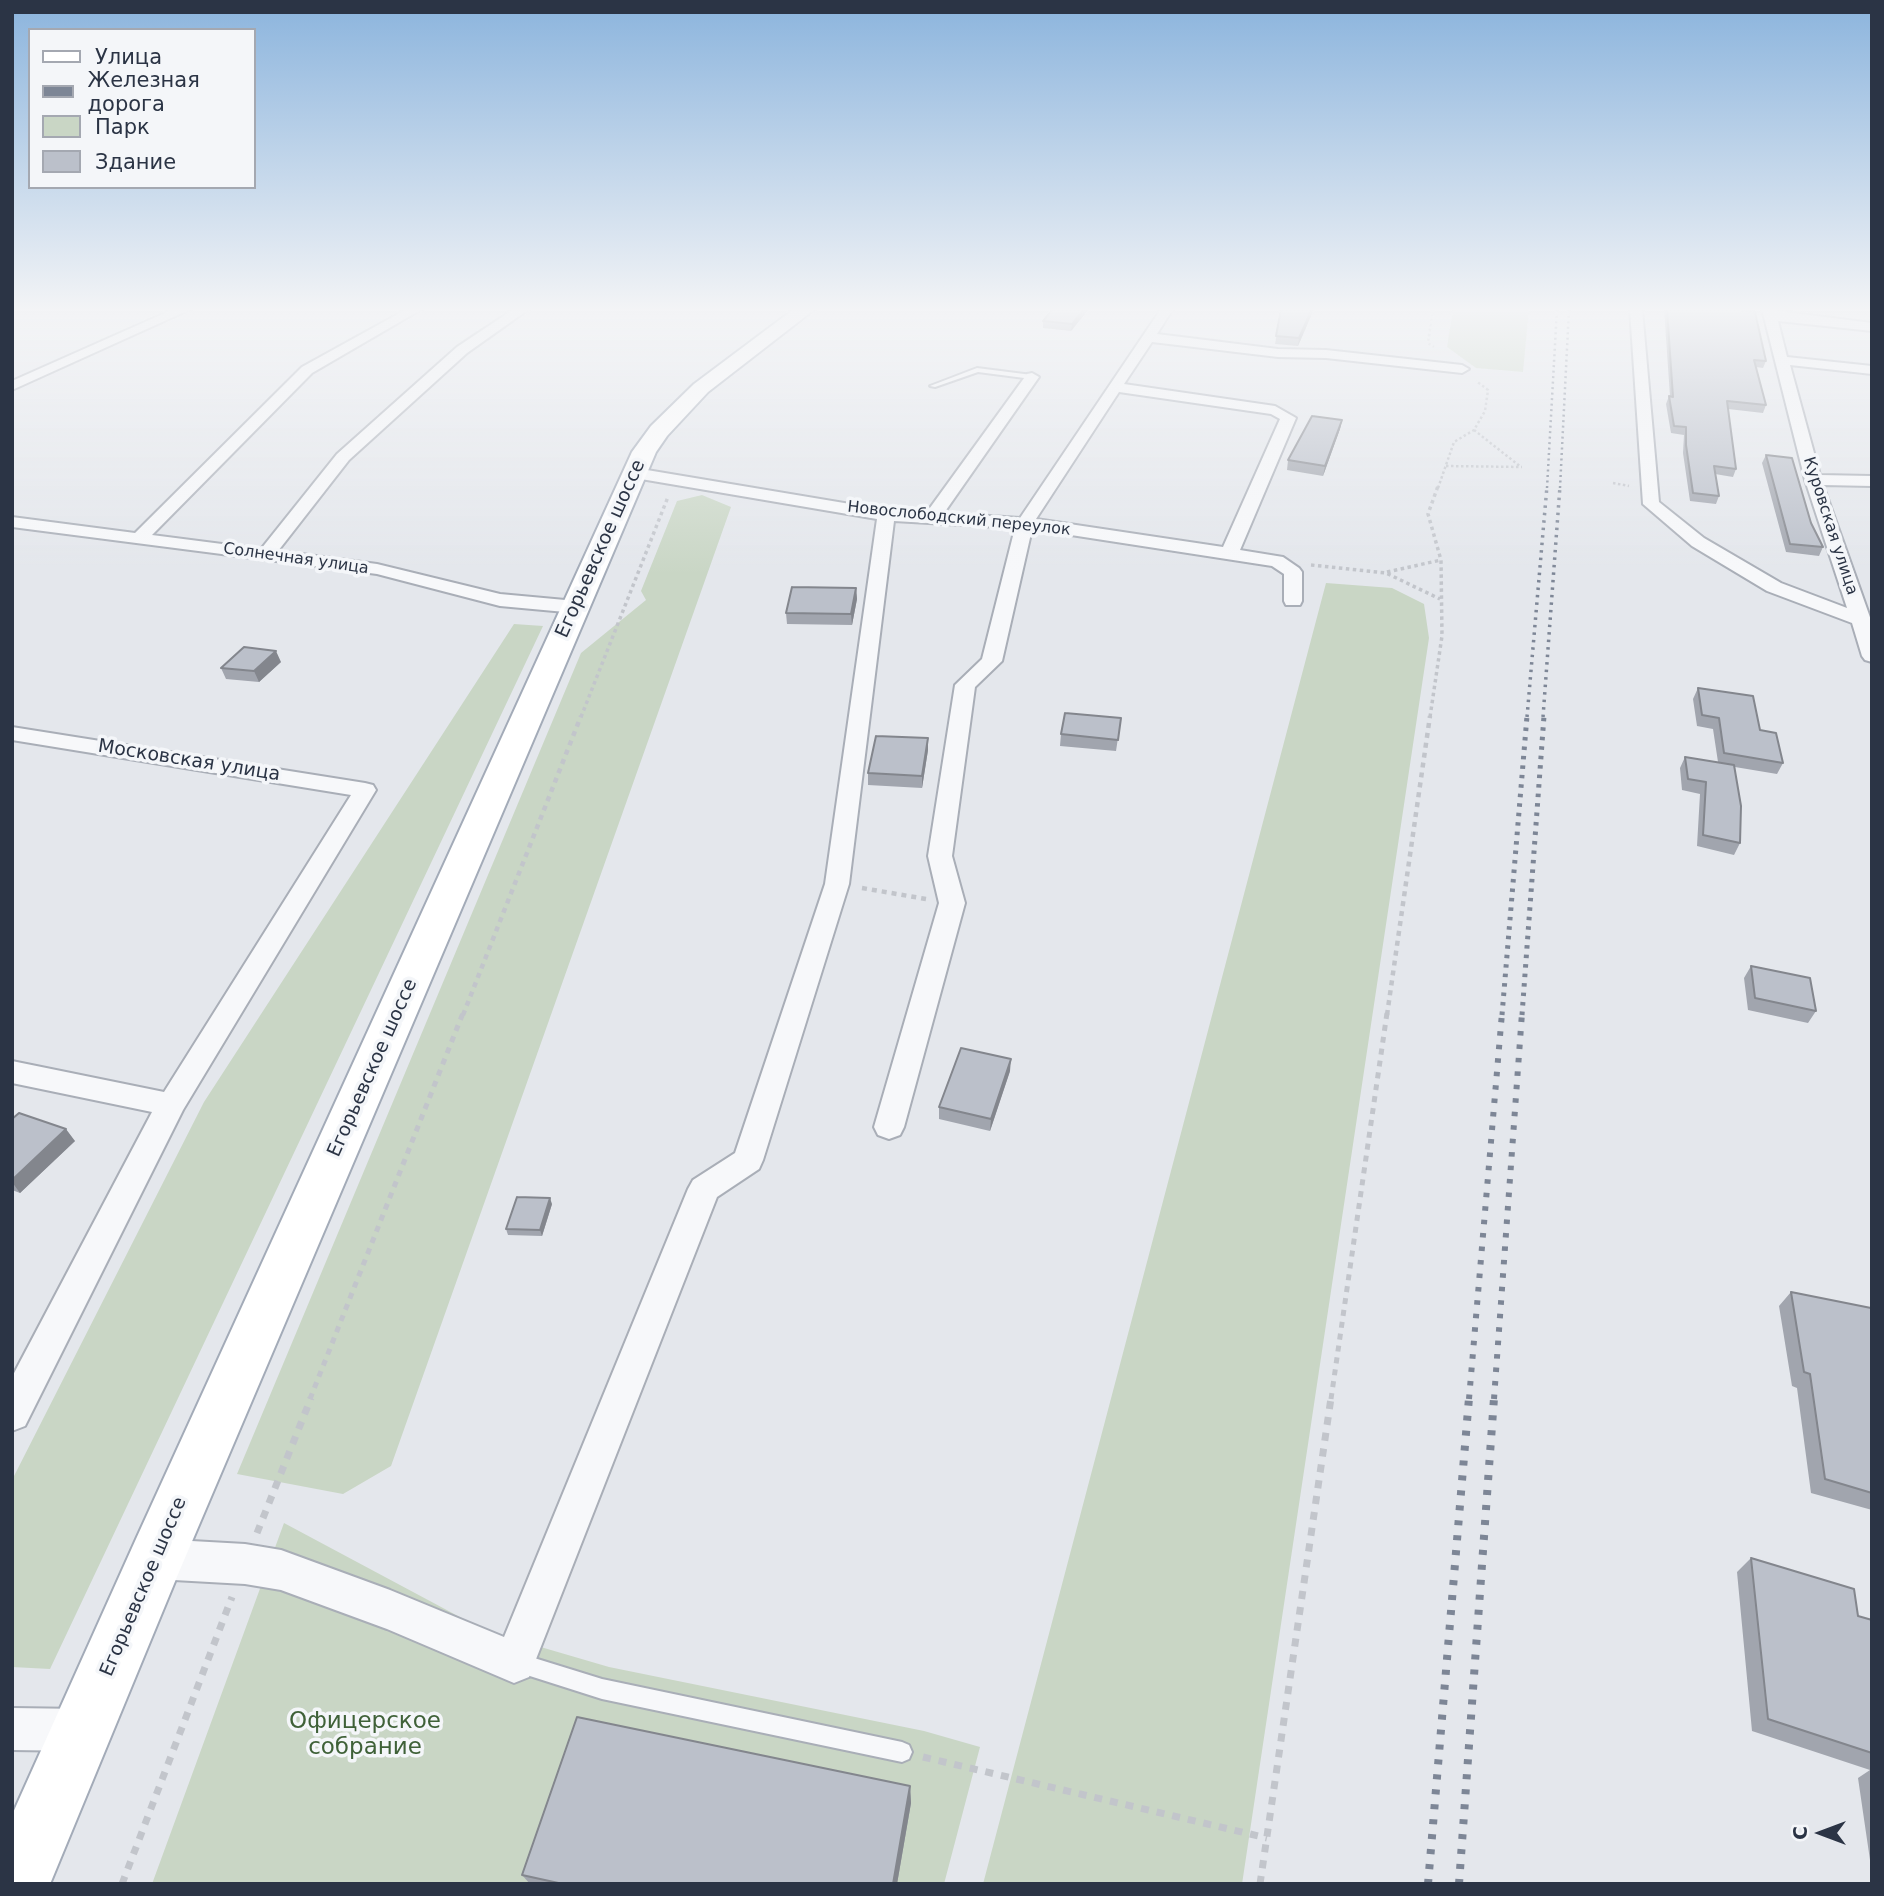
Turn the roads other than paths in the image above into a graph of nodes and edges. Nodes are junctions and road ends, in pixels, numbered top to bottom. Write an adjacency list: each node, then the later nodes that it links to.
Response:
1 (280, 397): 16 (street)
2 (410, 397): 17 (street)
3 (692, 397): 9 (main road, Егорьевское шоссе)
4 (1017, 397): 13 (street)
5 (1109, 397): 15 (street)
6 (1188, 397): 18 (street)
7 (1643, 397): 21 (street)
8 (1791, 397): 10 (street, Куровская улица)
9 (646, 475): 12 (street, Новослободский переулок); 20 (main road, Егорьевское шоссе)
10 (1814, 480): 11 (street); 21 (street, Куровская улица)
11 (1872, 481)
12 (886, 514): 13 (street, Новослободский переулок); 29 (street)
13 (932, 518): 15 (street, Новослободский переулок)
14 (12, 522): 16 (street, Солнечная улица)
15 (1025, 523): 18 (street, Новослободский переулок); 26 (street)
16 (138, 539): 17 (street, Солнечная улица)
17 (266, 554): 20 (street, Солнечная улица)
18 (1229, 554): 19 (street, Новослободский переулок)
19 (1293, 601)
20 (576, 607): 28 (main road, Егорьевское шоссе)
21 (1863, 611): 22 (street)
22 (1872, 656)
23 (12, 733): 25 (street, Московская улица)
24 (12, 1072): 25 (street)
25 (171, 1105): 27 (street)
26 (889, 1127)
27 (12, 1414)
28 (156, 1559): 29 (street); 31 (main road, Егорьевское шоссе)
29 (514, 1662): 32 (lane)
30 (12, 1729): 31 (street)
31 (82, 1730): 33 (main road, Егорьевское шоссе)
32 (902, 1752)
33 (16, 1884)

